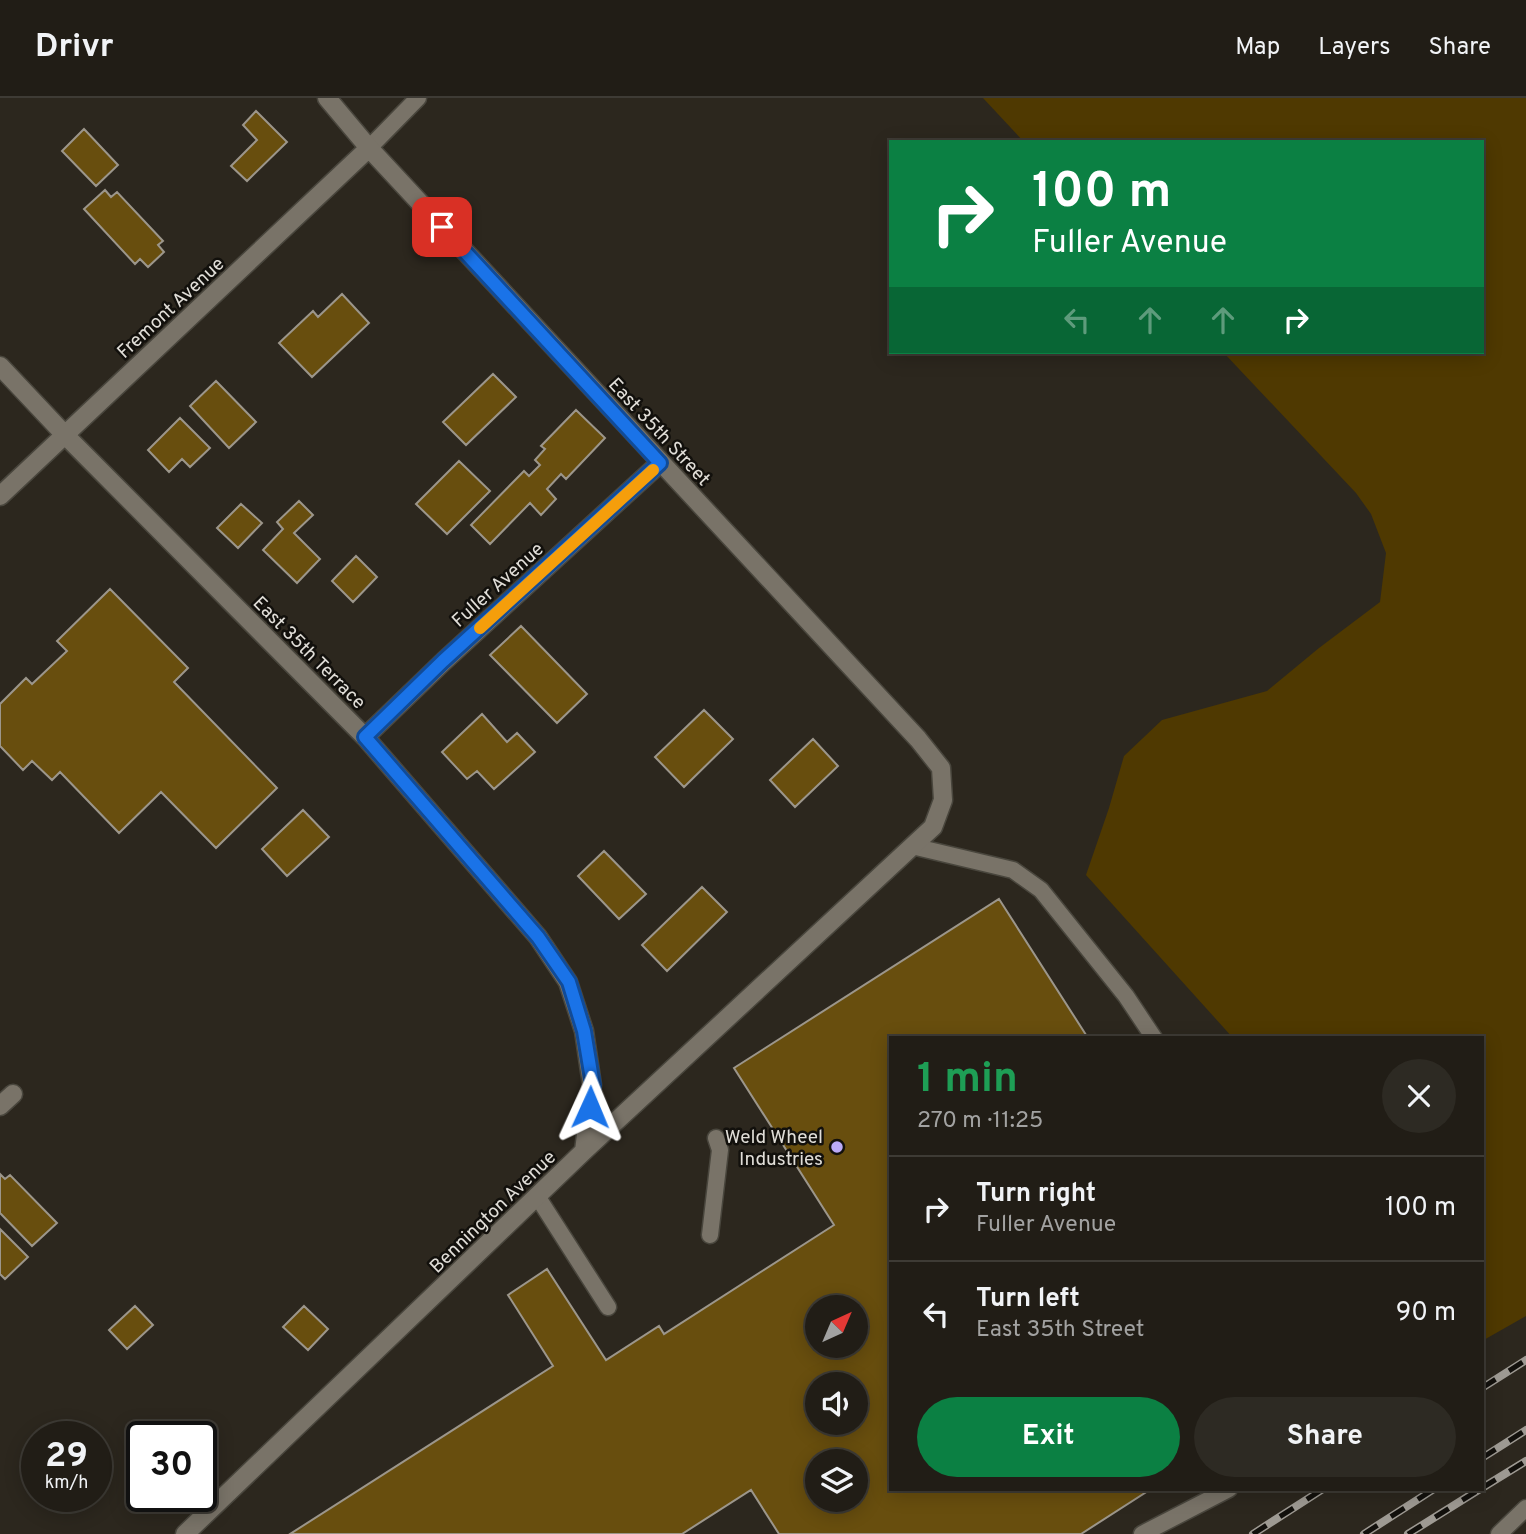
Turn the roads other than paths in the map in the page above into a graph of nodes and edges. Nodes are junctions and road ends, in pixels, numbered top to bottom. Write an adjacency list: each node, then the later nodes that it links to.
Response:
1 (327, 98): 3 (street, East 35th Street)
2 (418, 98): 3 (lane)
3 (369, 148): 5 (street, Fremont Avenue); 6 (street, East 35th Street)
4 (0, 366): 5 (street, East 35th Terrace)
5 (65, 435): 7 (street, Fremont Avenue); 8 (street, East 35th Terrace)
6 (660, 463): 8 (street, Fuller Avenue); 9 (street, East 35th Street)
7 (0, 496)
8 (365, 737): 13 (street, East 35th Terrace)
9 (943, 800): 10 (street, Bennington Avenue)
10 (912, 846): 11 (lane); 13 (street, Bennington Avenue)
11 (1153, 1036)
12 (716, 1138): 15 (lane)
13 (584, 1151): 14 (street, Bennington Avenue)
14 (537, 1196): 16 (lane); 19 (street, Bennington Avenue)
15 (710, 1235)
16 (608, 1307)
17 (1225, 1491): 20 (lane)
18 (1526, 1508): 21 (lane)
19 (185, 1534)
20 (1142, 1534)
21 (1499, 1534)

